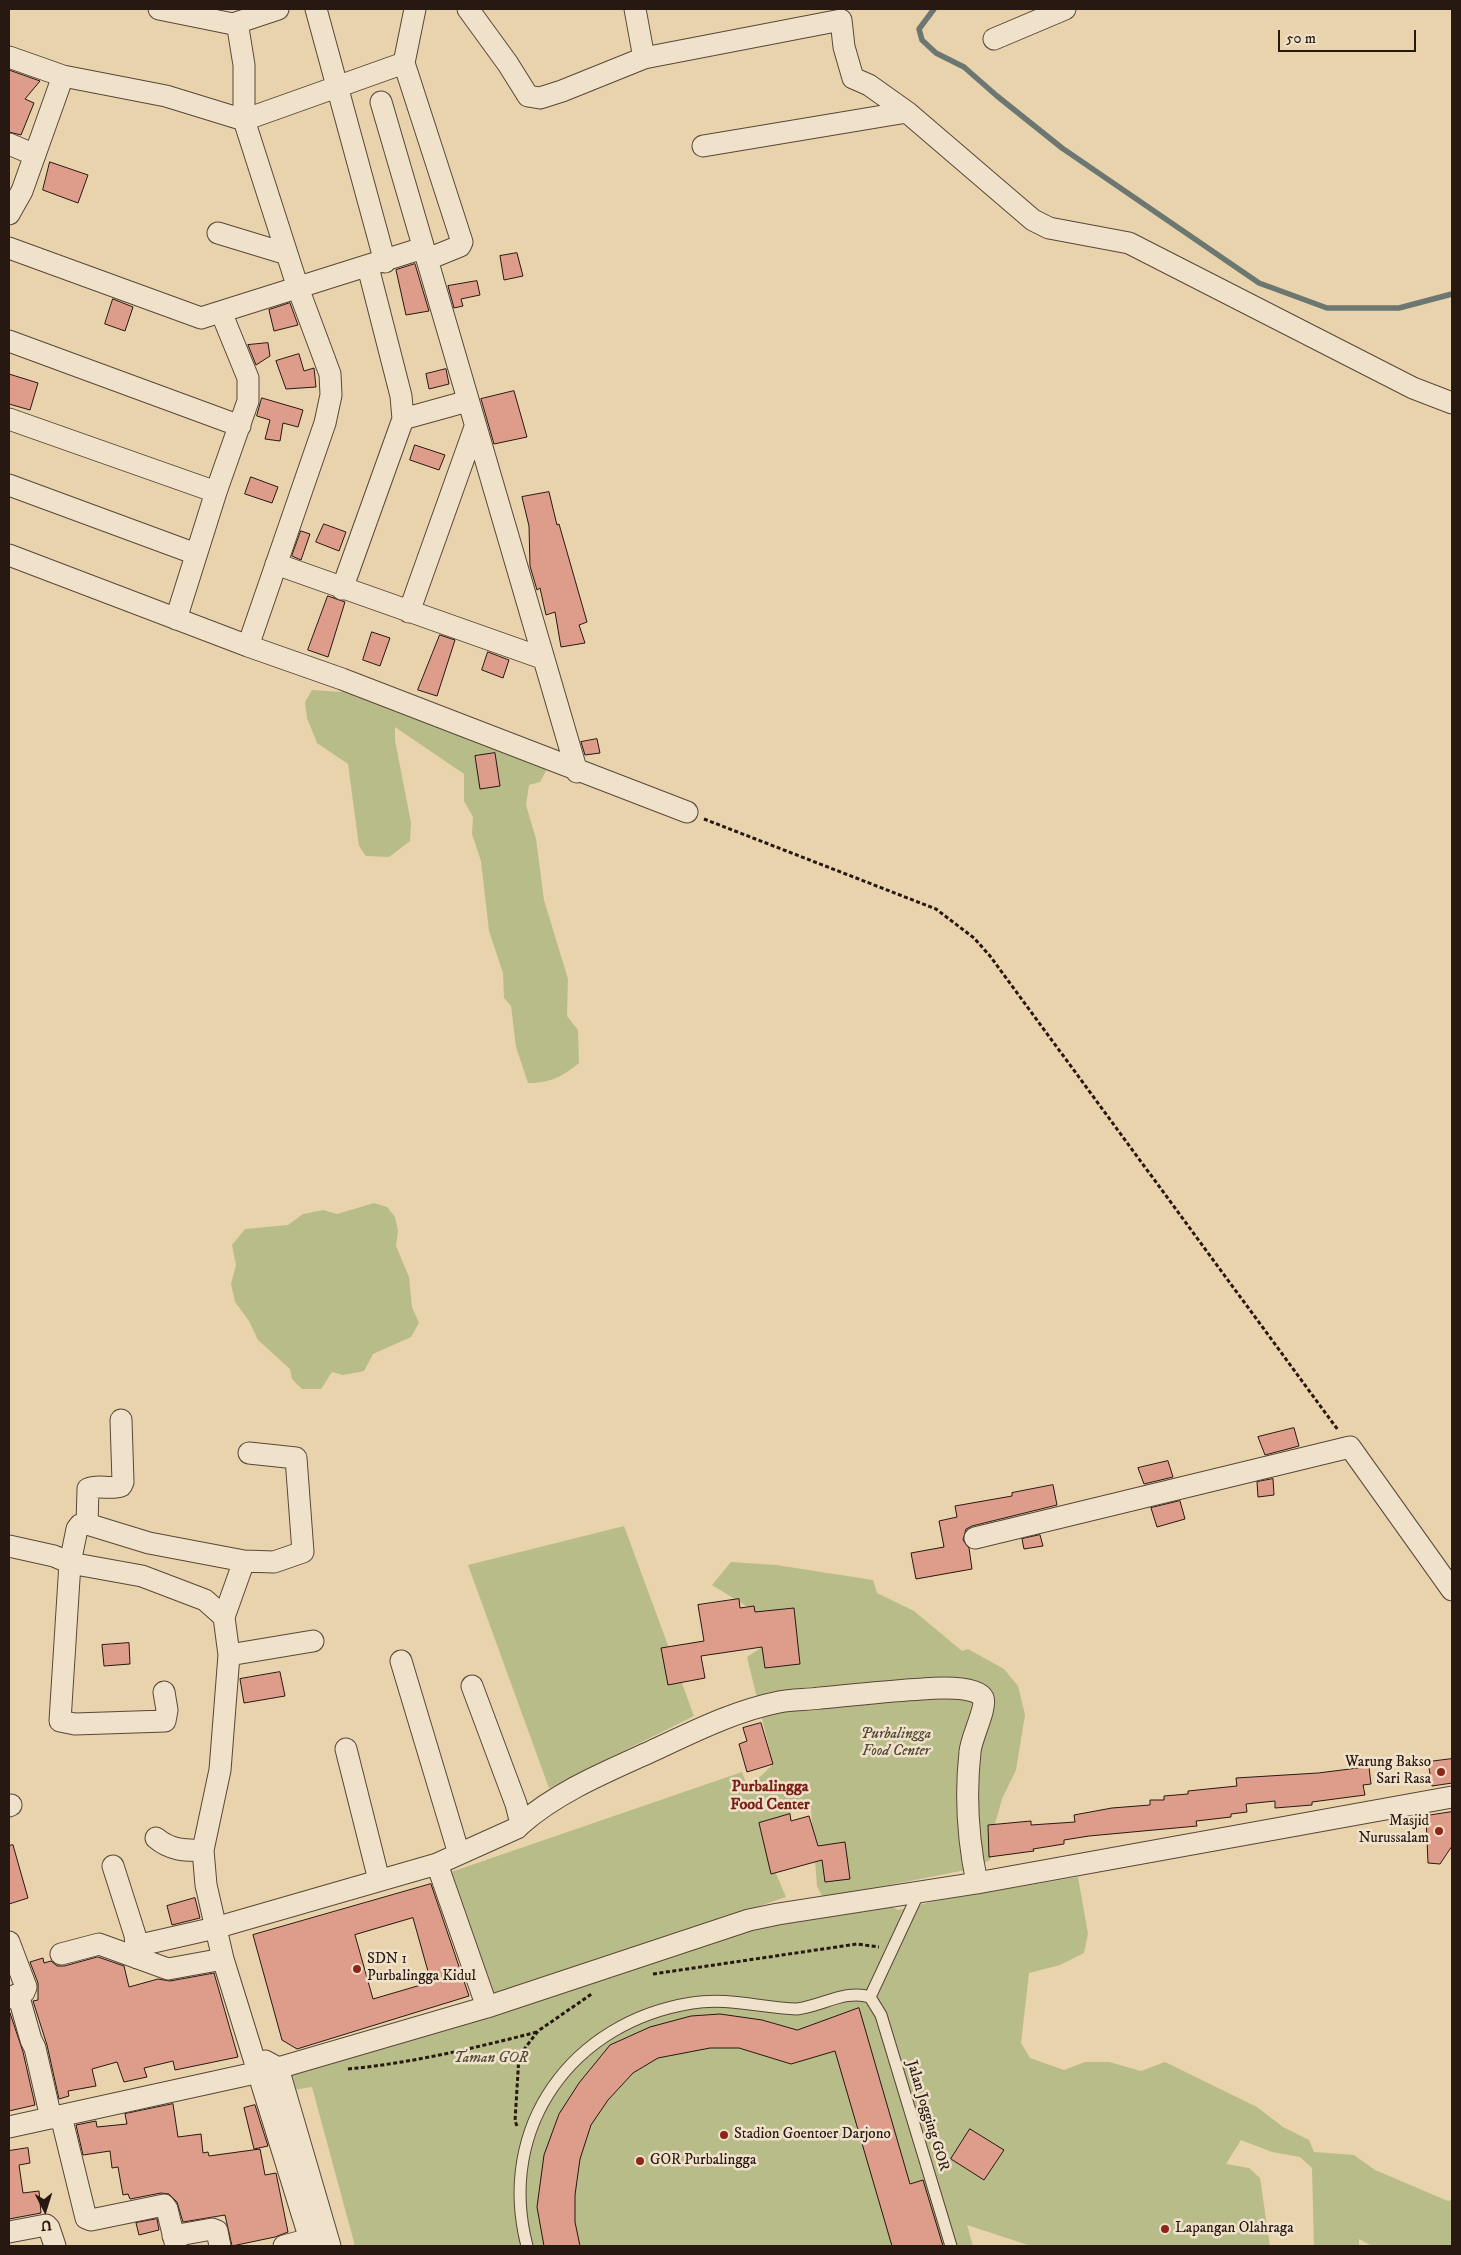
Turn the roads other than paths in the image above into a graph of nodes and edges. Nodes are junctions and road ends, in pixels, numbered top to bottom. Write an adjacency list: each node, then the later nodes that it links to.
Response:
1 (159, 9): 9 (street)
2 (278, 9): 9 (street)
3 (316, 9): 15 (street)
4 (415, 9): 13 (street)
5 (468, 9): 12 (street)
6 (635, 9): 12 (street)
7 (1065, 9): 10 (street)
8 (840, 14): 12 (street); 17 (street)
9 (233, 24): 18 (street)
10 (994, 39)
11 (9, 57): 14 (street)
12 (644, 58)
13 (404, 63): 15 (street); 26 (street)
14 (64, 76): 18 (street); 21 (street)
15 (336, 87): 18 (street); 27 (street)
16 (381, 102): 26 (street)
17 (907, 112): 20 (street); 32 (street)
18 (244, 120): 25 (street)
19 (9, 144): 21 (street)
20 (704, 146)
21 (35, 154): 22 (street)
22 (9, 214)
23 (218, 233): 25 (street)
24 (9, 248): 29 (street)
25 (287, 254): 28 (street)
26 (425, 254): 27 (street); 31 (street)
27 (376, 264): 28 (street); 33 (street)
28 (298, 288): 29 (street); 41 (street)
29 (221, 312): 35 (street)
30 (9, 341): 35 (street)
31 (468, 401): 33 (street); 36 (street)
32 (1452, 403)
33 (403, 419): 42 (street)
34 (9, 420): 38 (street)
35 (240, 426): 38 (street)
36 (475, 427): 43 (street); 46 (street)
37 (9, 485): 39 (street)
38 (216, 492): 39 (street)
39 (196, 554): 44 (street)
40 (9, 555): 44 (street)
41 (276, 564): 42 (street); 45 (street)
42 (342, 589): 43 (street)
43 (409, 612): 46 (street)
44 (176, 620): 45 (street)
45 (248, 646): 47 (street)
46 (542, 658): 47 (street)
47 (577, 772): 48 (street)
48 (687, 812)
49 (121, 1420): 51 (street)
50 (249, 1454): 56 (street)
51 (82, 1526): 54 (street); 55 (street)
52 (975, 1538): 57 (street)
53 (9, 1546): 54 (street)
54 (71, 1560): 55 (street); 63 (street)
55 (146, 1561): 56 (street); 58 (street)
56 (242, 1568): 58 (street)
57 (1452, 1590)
58 (224, 1617): 60 (street)
59 (313, 1640): 60 (street)
60 (229, 1655): 68 (street)
61 (401, 1660): 69 (street)
62 (472, 1686): 66 (street)
63 (164, 1692)
64 (346, 1749): 72 (street)
65 (1452, 1797): 73 (street)
66 (521, 1824): 69 (street); 73 (street)
67 (156, 1838): 68 (street)
68 (202, 1850): 75 (street)
69 (459, 1854): 70 (street)
70 (437, 1864): 72 (street); 82 (street)
71 (113, 1866): 77 (street)
72 (379, 1880): 75 (street)
73 (977, 1884): 74 (street)
74 (919, 1892): 81 (lane); 82 (street)
75 (214, 1928): 77 (street); 79 (street)
76 (9, 1942): 80 (street)
77 (137, 1952): 78 (street); 79 (street)
78 (61, 1954)
79 (223, 1959): 83 (street)
80 (14, 1996): 84 (street)
81 (870, 1997): 92 (lane); 93 (lane, Jalan Jogging GOR)
82 (487, 2007): 83 (street)
83 (264, 2065): 84 (street); 88 (street)
84 (56, 2117): 85 (street); 87 (street)
85 (9, 2127)
86 (9, 2232): 89 (street)
87 (175, 2241): 90 (street)
88 (317, 2244): 91 (street)
89 (55, 2246)
90 (220, 2246)
91 (284, 2246)
92 (527, 2246)
93 (951, 2246)

